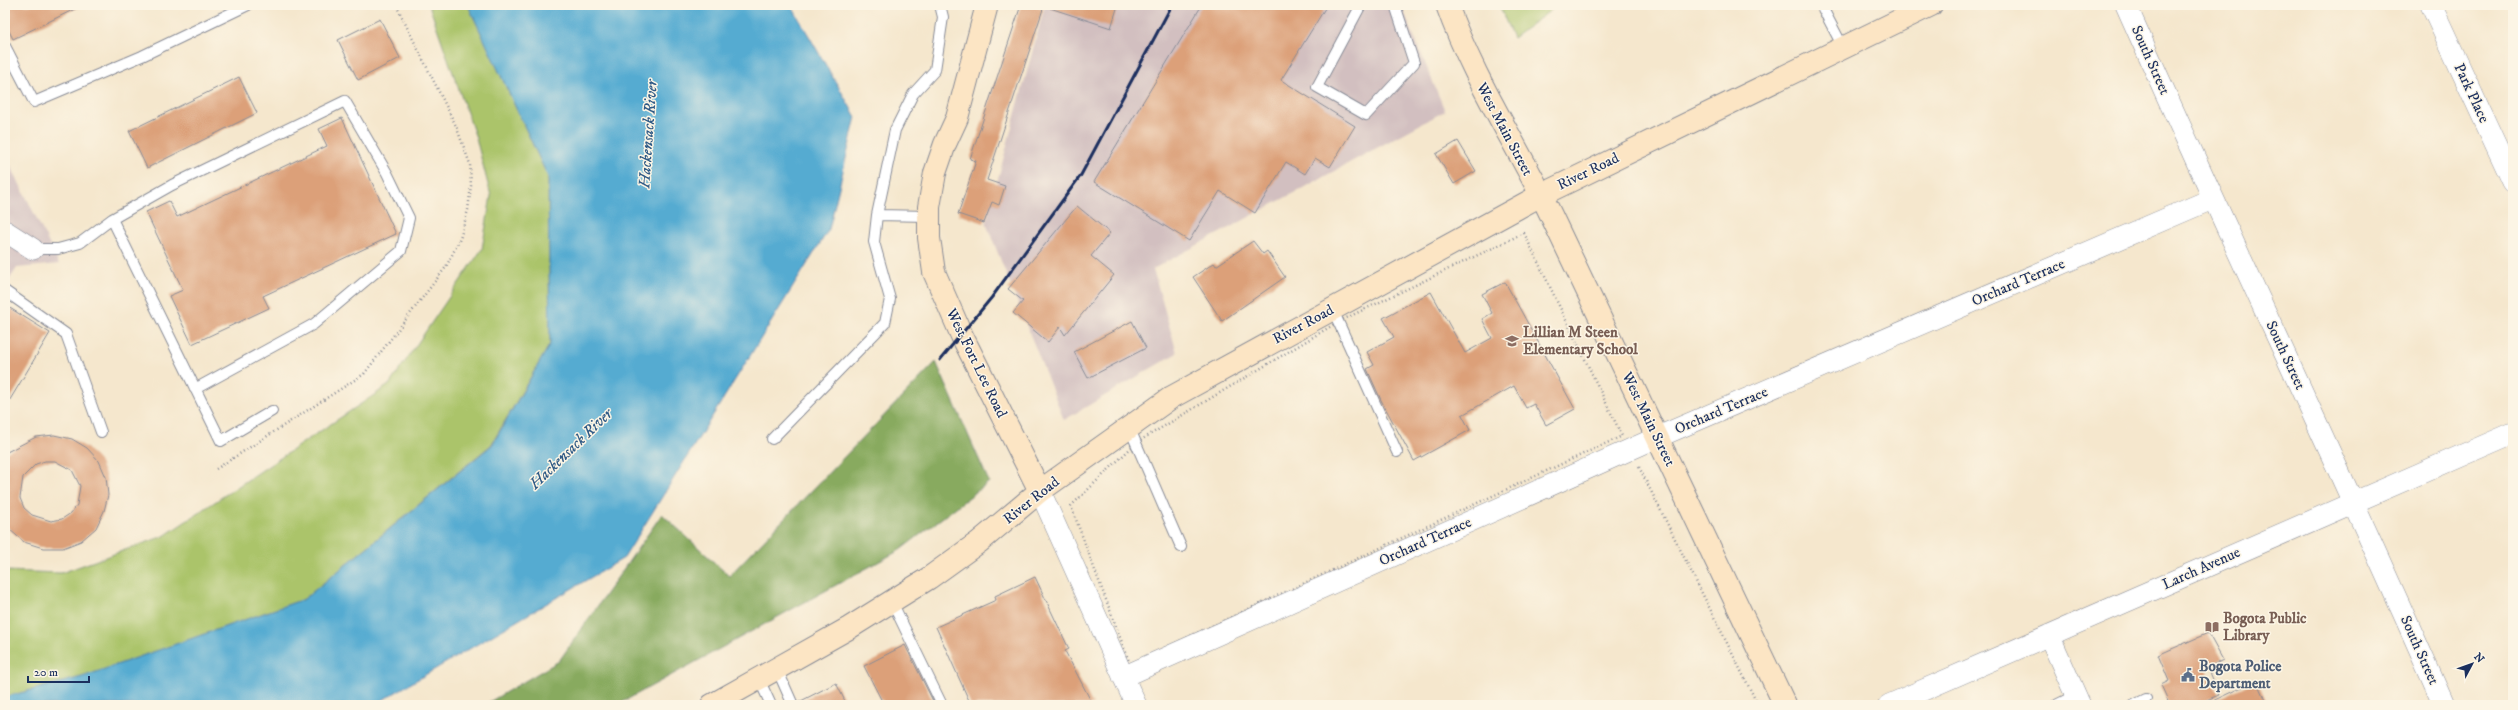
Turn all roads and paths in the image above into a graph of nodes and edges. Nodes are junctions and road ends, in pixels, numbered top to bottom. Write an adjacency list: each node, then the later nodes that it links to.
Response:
1 (248, 5): 12 (lane)
2 (940, 5): 17 (lane)
3 (987, 5): 18 (main road, West Fort Lee Road)
4 (1361, 5): 5 (lane)
5 (1395, 5)
6 (1447, 5): 15 (main road, West Main Street)
7 (1821, 5): 13 (lane)
8 (1931, 5): 11 (main road, River Road)
9 (2126, 5): 16 (street, South Street)
10 (2431, 5): 14 (street, Park Place)
11 (1905, 11): 13 (main road, River Road)
12 (5, 46)
13 (1842, 47): 15 (main road, River Road)
14 (2513, 182)
15 (1541, 195): 23 (main road, River Road); 29 (main road, West Main Street)
16 (2212, 199): 29 (street, Orchard Terrace); 34 (street, South Street)
17 (877, 215): 18 (lane); 30 (lane)
18 (929, 216): 33 (main road, West Fort Lee Road)
19 (112, 219): 21 (lane); 24 (lane); 24 (lane)
20 (5, 231): 21 (street)
21 (34, 249)
22 (5, 291): 26 (lane)
23 (1335, 315): 28 (path); 28 (main road, River Road); 28 (path); 31 (lane)
24 (195, 389): 25 (lane)
25 (272, 411)
26 (101, 432)
27 (2513, 433): 34 (street, Larch Avenue)
28 (1133, 435): 33 (main road, River Road); 35 (lane)
29 (1658, 437): 39 (street, Orchard Terrace); 49 (main road, West Main Street)
30 (772, 440)
31 (1397, 452)
32 (1638, 464): 48 (path)
33 (1040, 491): 36 (main road, River Road); 39 (street, West Fort Lee Road)
34 (2354, 501): 37 (street, Larch Avenue); 52 (street, South Street)
35 (1181, 547)
36 (892, 602): 38 (main road, River Road); 46 (lane)
37 (2049, 635): 41 (street); 42 (street, Larch Avenue)
38 (768, 674): 43 (main road, River Road); 44 (lane); 45 (lane)
39 (1123, 677): 47 (street, West Fort Lee Road)
40 (2146, 699): 51 (lane)
41 (2078, 700): 50 (lane)
42 (1902, 702)
43 (712, 705)
44 (771, 705)
45 (793, 705)
46 (942, 705)
47 (1136, 705)
48 (1758, 705)
49 (1785, 705)
50 (2056, 705)
51 (2134, 705)
52 (2444, 705)

